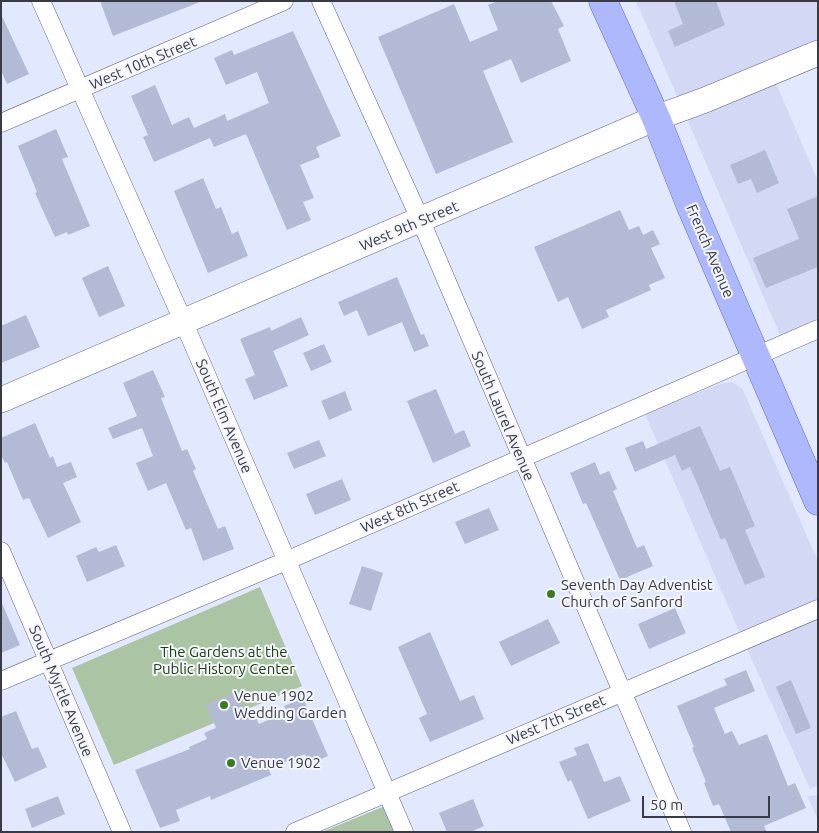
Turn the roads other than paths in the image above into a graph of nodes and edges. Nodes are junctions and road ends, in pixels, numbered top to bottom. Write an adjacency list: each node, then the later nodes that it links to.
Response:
1 (41, 1): 6 (street, South Elm Avenue)
2 (284, 1): 6 (street, West 10th Street)
3 (321, 1): 9 (street, South Laurel Avenue)
4 (602, 1): 7 (main road, French Avenue)
5 (818, 53): 7 (street, West 9th Street)
6 (80, 90): 8 (street, West 10th Street); 10 (street, South Elm Avenue)
7 (656, 118): 9 (street, West 9th Street); 12 (main road, French Avenue)
8 (1, 123)
9 (421, 221): 10 (street, West 9th Street); 14 (street, South Laurel Avenue)
10 (184, 323): 13 (street, West 9th Street); 17 (street, South Elm Avenue)
11 (818, 329): 12 (street, West 8th Street)
12 (755, 357): 14 (street, West 8th Street); 15 (main road, French Avenue)
13 (1, 400)
14 (520, 458): 17 (street, West 8th Street); 21 (street, South Laurel Avenue)
15 (818, 501)
16 (1, 551): 19 (street, South Myrtle Avenue)
17 (286, 562): 19 (street, West 8th Street); 22 (street, South Elm Avenue)
18 (818, 609): 21 (street, West 7th Street)
19 (48, 660): 20 (street, West 8th Street); 23 (street, South Myrtle Avenue)
20 (1, 681)
21 (623, 691): 22 (street, West 7th Street); 26 (street, South Laurel Avenue)
22 (388, 793): 24 (street, West 7th Street); 25 (street, South Elm Avenue)
23 (122, 832)
24 (295, 832)
25 (404, 832)
26 (682, 832)

